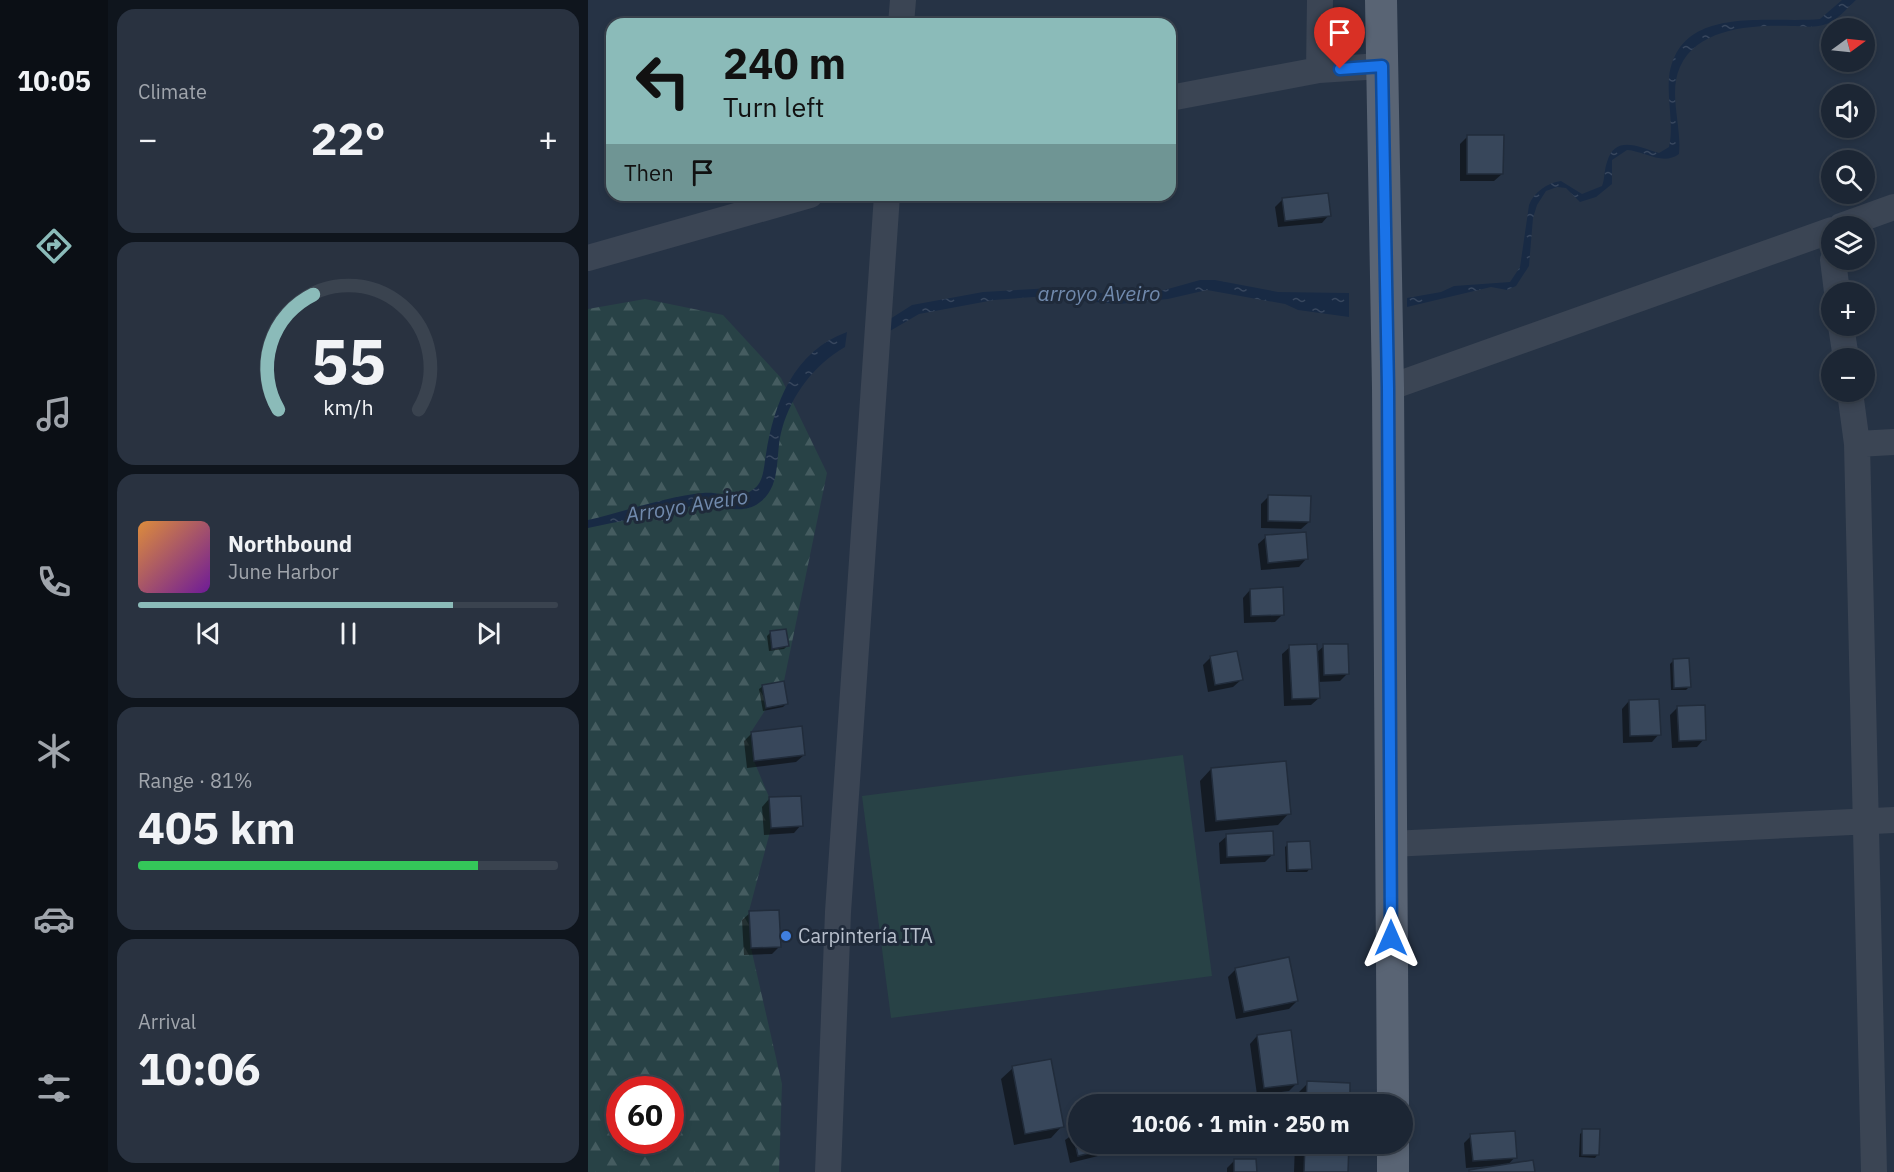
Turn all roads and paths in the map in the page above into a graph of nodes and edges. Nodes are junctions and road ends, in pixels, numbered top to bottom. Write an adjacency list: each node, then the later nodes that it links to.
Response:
1 (903, 0): 4 (street)
2 (1320, 0): 6 (street)
3 (1382, 0): 5 (main road)
4 (902, 18)
5 (1382, 66): 6 (street); 14 (main road)
6 (1319, 70): 7 (street)
7 (1176, 97)
8 (789, 201): 13 (street)
9 (887, 201): 23 (street)
10 (1894, 207): 11 (street)
11 (1874, 216)
12 (1821, 239): 14 (street)
13 (588, 258)
14 (1388, 388): 20 (main road)
15 (1851, 402): 17 (street)
16 (1894, 442): 17 (street)
17 (1857, 444): 19 (street)
18 (1894, 820): 19 (street)
19 (1866, 821): 20 (street); 25 (street)
20 (1390, 844): 21 (main road)
21 (1393, 1094)
22 (1393, 1154): 24 (main road)
23 (828, 1172)
24 (1393, 1172)
25 (1874, 1172)

